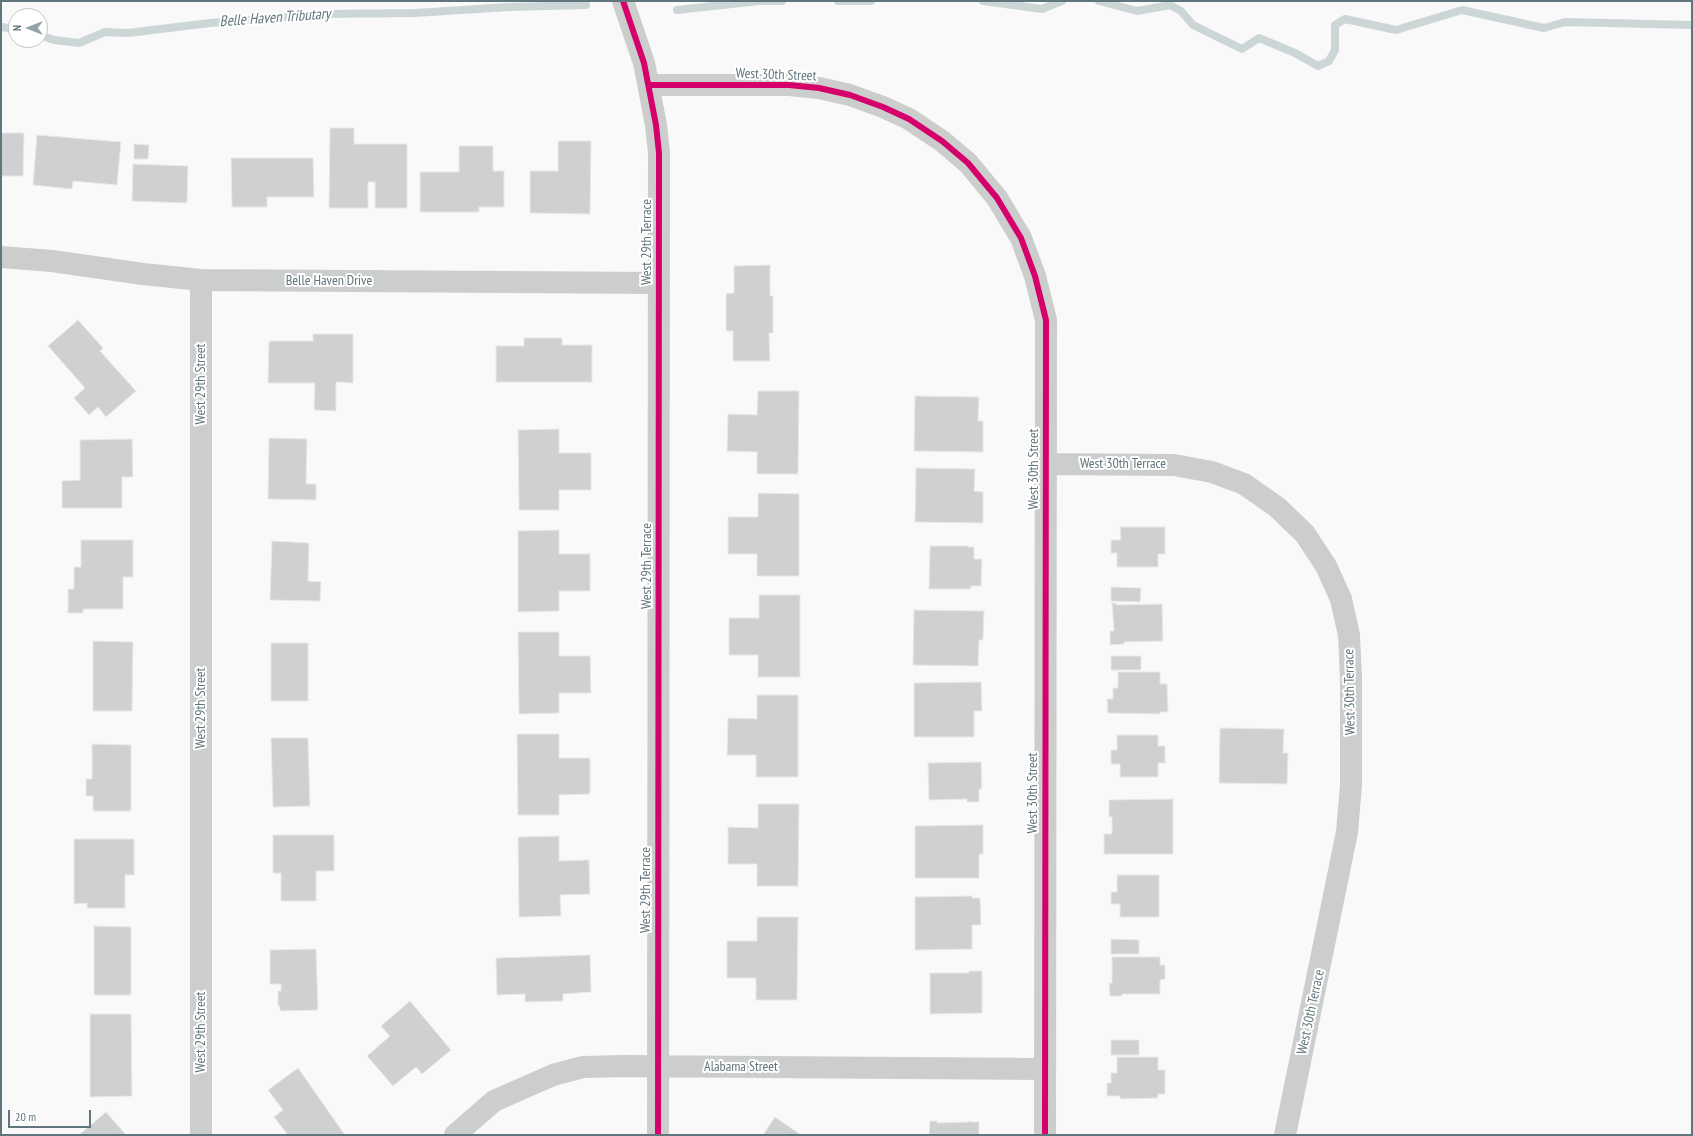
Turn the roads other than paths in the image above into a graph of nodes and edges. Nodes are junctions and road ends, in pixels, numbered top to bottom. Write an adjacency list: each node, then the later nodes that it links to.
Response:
1 (623, 1): 2 (street, West 29th Terrace)
2 (649, 85): 5 (street, West 29th Terrace); 6 (street, West 30th Street)
3 (1, 257): 4 (street, Belle Haven Drive)
4 (202, 280): 5 (street, Belle Haven Drive); 9 (street, West 29th Street)
5 (659, 283): 7 (street, West 29th Terrace)
6 (1045, 464): 8 (street, West 30th Street); 13 (street, West 30th Terrace)
7 (658, 1066): 8 (street, Alabama Street); 10 (street, Alabama Street); 11 (street, West 29th Terrace)
8 (1045, 1069): 12 (street, West 30th Street)
9 (201, 1135)
10 (455, 1135)
11 (658, 1135)
12 (1045, 1135)
13 (1285, 1135)

